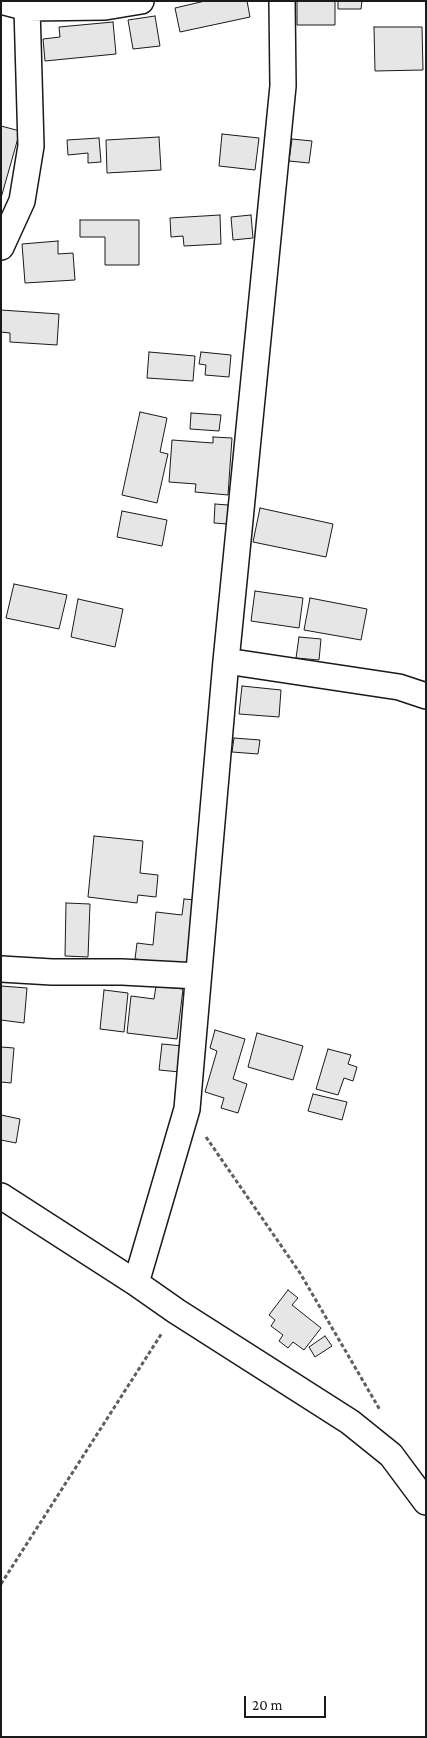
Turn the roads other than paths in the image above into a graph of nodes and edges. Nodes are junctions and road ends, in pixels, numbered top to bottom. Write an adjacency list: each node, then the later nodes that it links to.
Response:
1 (1, 1): 4 (street)
2 (141, 1): 4 (street)
3 (282, 1): 6 (street)
4 (27, 8): 5 (street)
5 (1, 247)
6 (226, 661): 7 (street); 9 (street)
7 (426, 696)
8 (1, 969): 9 (street)
9 (198, 976): 11 (street)
10 (1, 1196): 11 (street)
11 (136, 1283): 12 (street)
12 (426, 1502)

